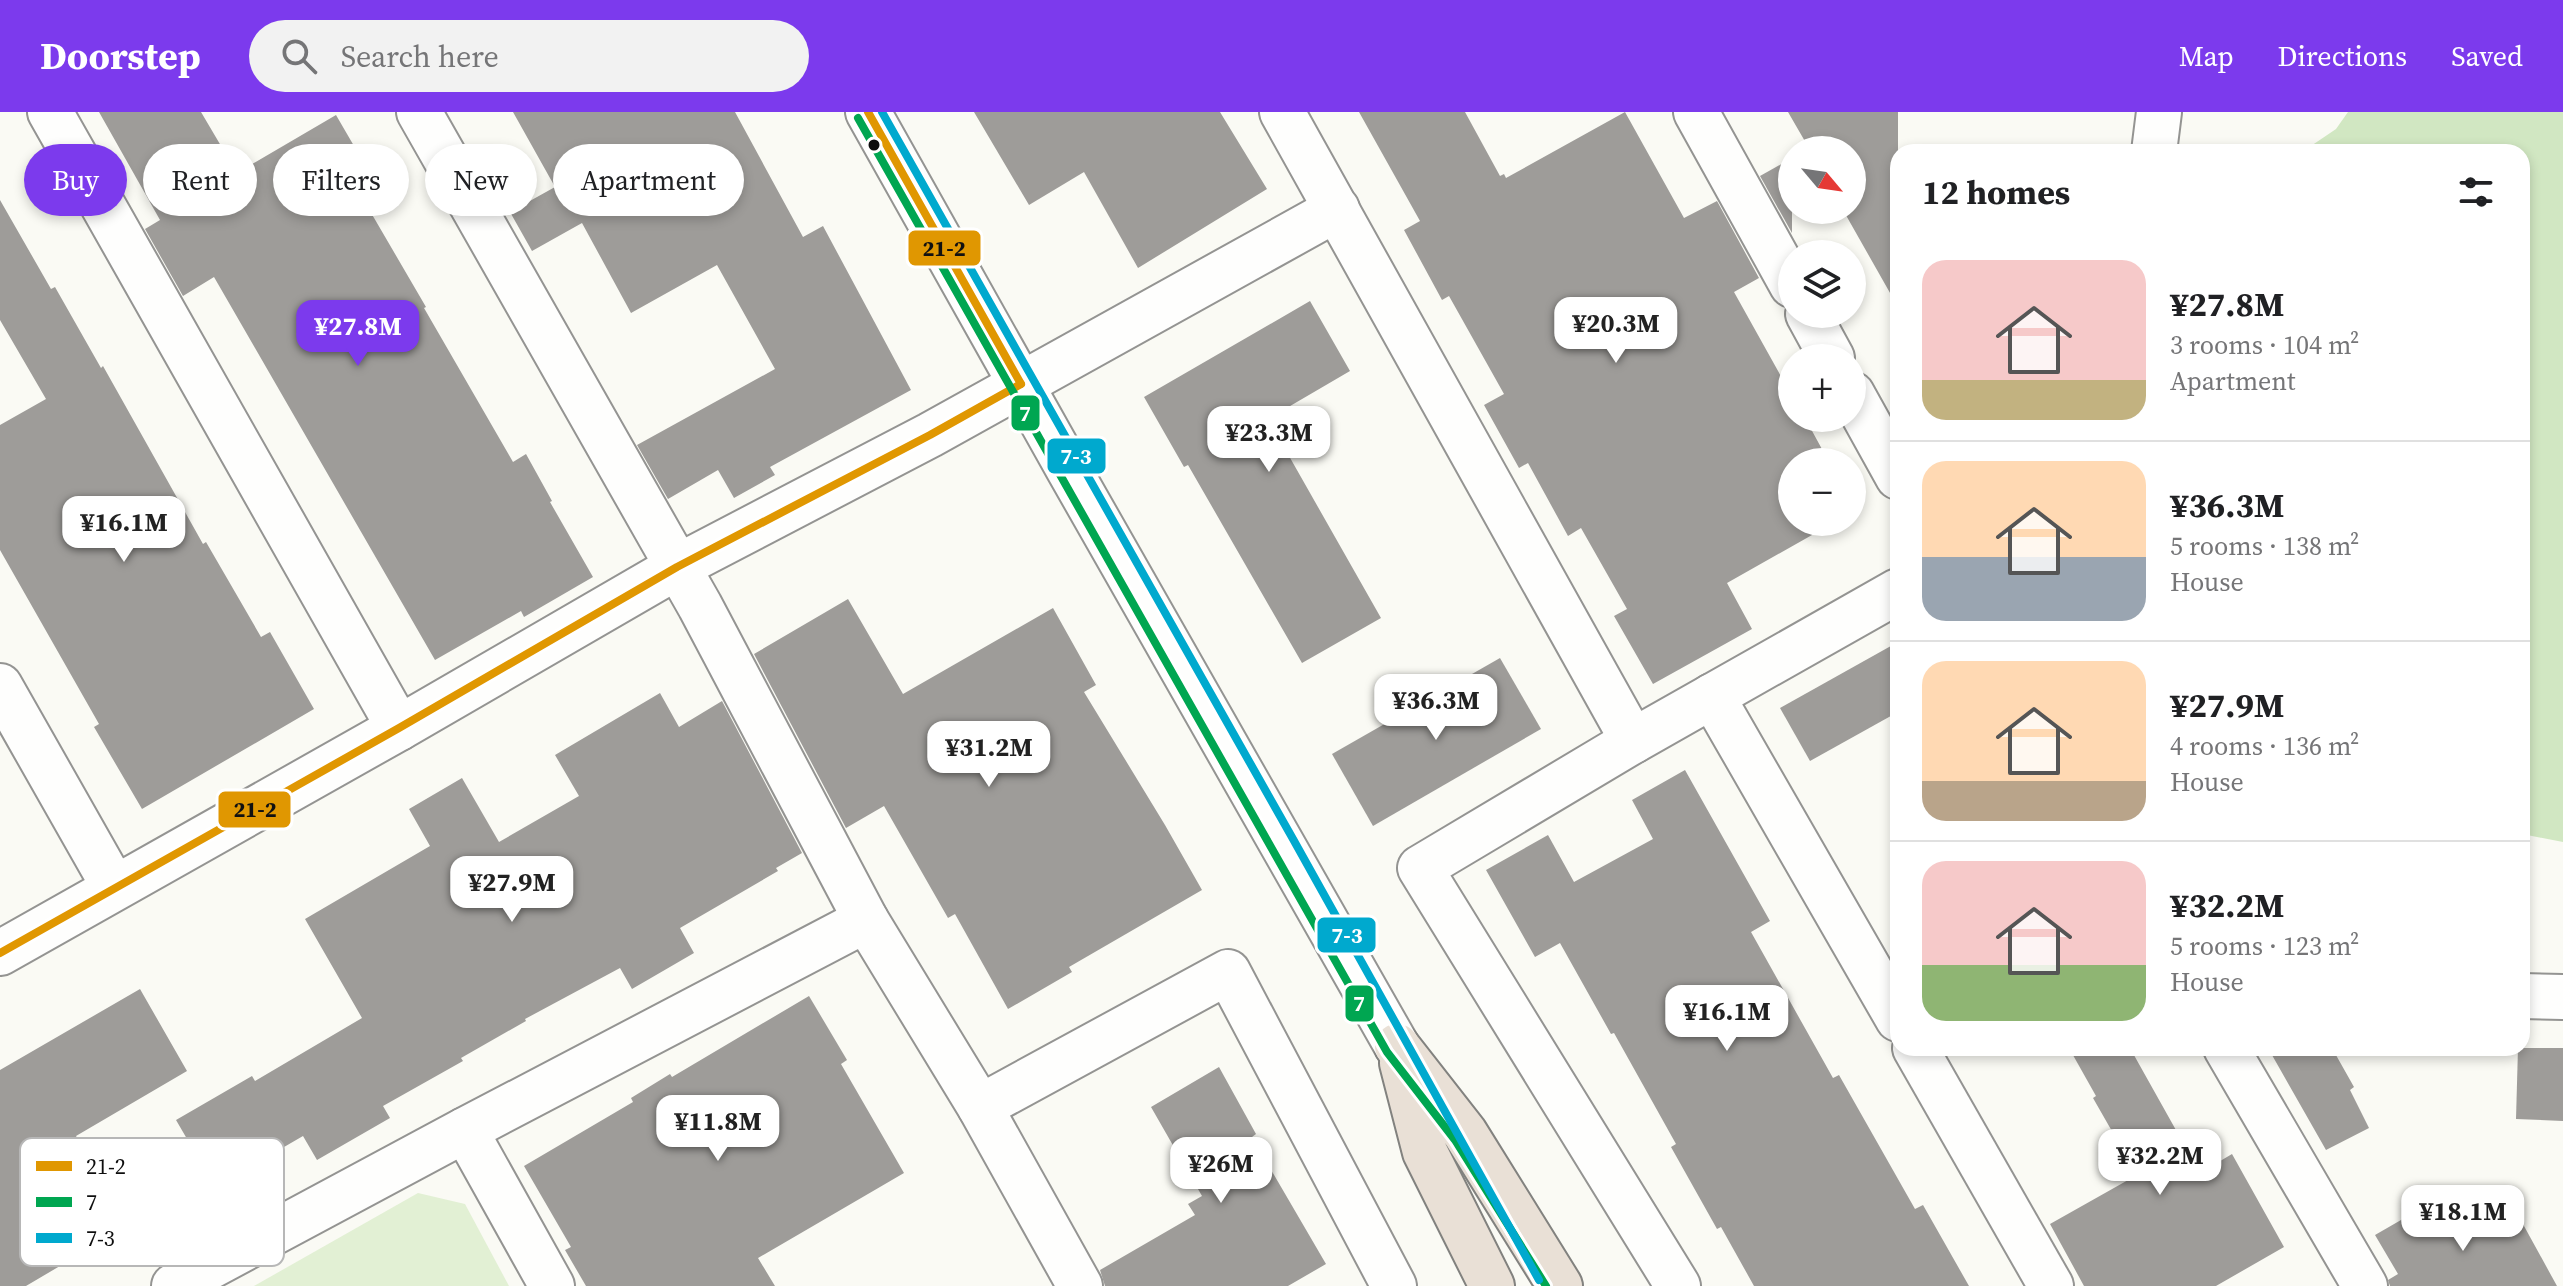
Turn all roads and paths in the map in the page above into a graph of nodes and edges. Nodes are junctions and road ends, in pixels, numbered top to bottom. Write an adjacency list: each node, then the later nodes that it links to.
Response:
1 (50, 112): 17 (street)
2 (419, 112): 13 (street)
3 (868, 112): 10 (street)
4 (1282, 112): 8 (street)
5 (1696, 112): 9 (street)
6 (2159, 112): 7 (street)
7 (2155, 144)
8 (1337, 209): 10 (street); 18 (street)
9 (1778, 260)
10 (1021, 384): 13 (street); 25 (street)
11 (1866, 419): 12 (street)
12 (1890, 463)
13 (677, 567): 17 (street); 20 (street)
14 (1890, 596): 16 (street)
15 (0, 686): 19 (street)
16 (1712, 696): 18 (street); 24 (street)
17 (399, 728): 19 (street)
18 (1633, 741): 39 (street)
19 (114, 887): 21 (street)
20 (866, 920): 28 (street); 29 (street)
21 (0, 953)
22 (2530, 996): 23 (street)
23 (2563, 997)
24 (1890, 1005)
25 (1397, 1046): 36 (highway); 37 (highway); 38 (highway)
26 (1920, 1056): 40 (street)
27 (2231, 1056): 41 (street)
28 (980, 1107): 34 (street); 35 (street)
29 (465, 1130): 30 (street); 33 (street)
30 (284, 1227)
31 (211, 1266): 32 (street)
32 (174, 1286)
33 (552, 1286)
34 (1080, 1286)
35 (1394, 1286)
36 (1492, 1286)
37 (1528, 1286)
38 (1560, 1286)
39 (1678, 1286)
40 (2051, 1286)
41 (2365, 1286)

